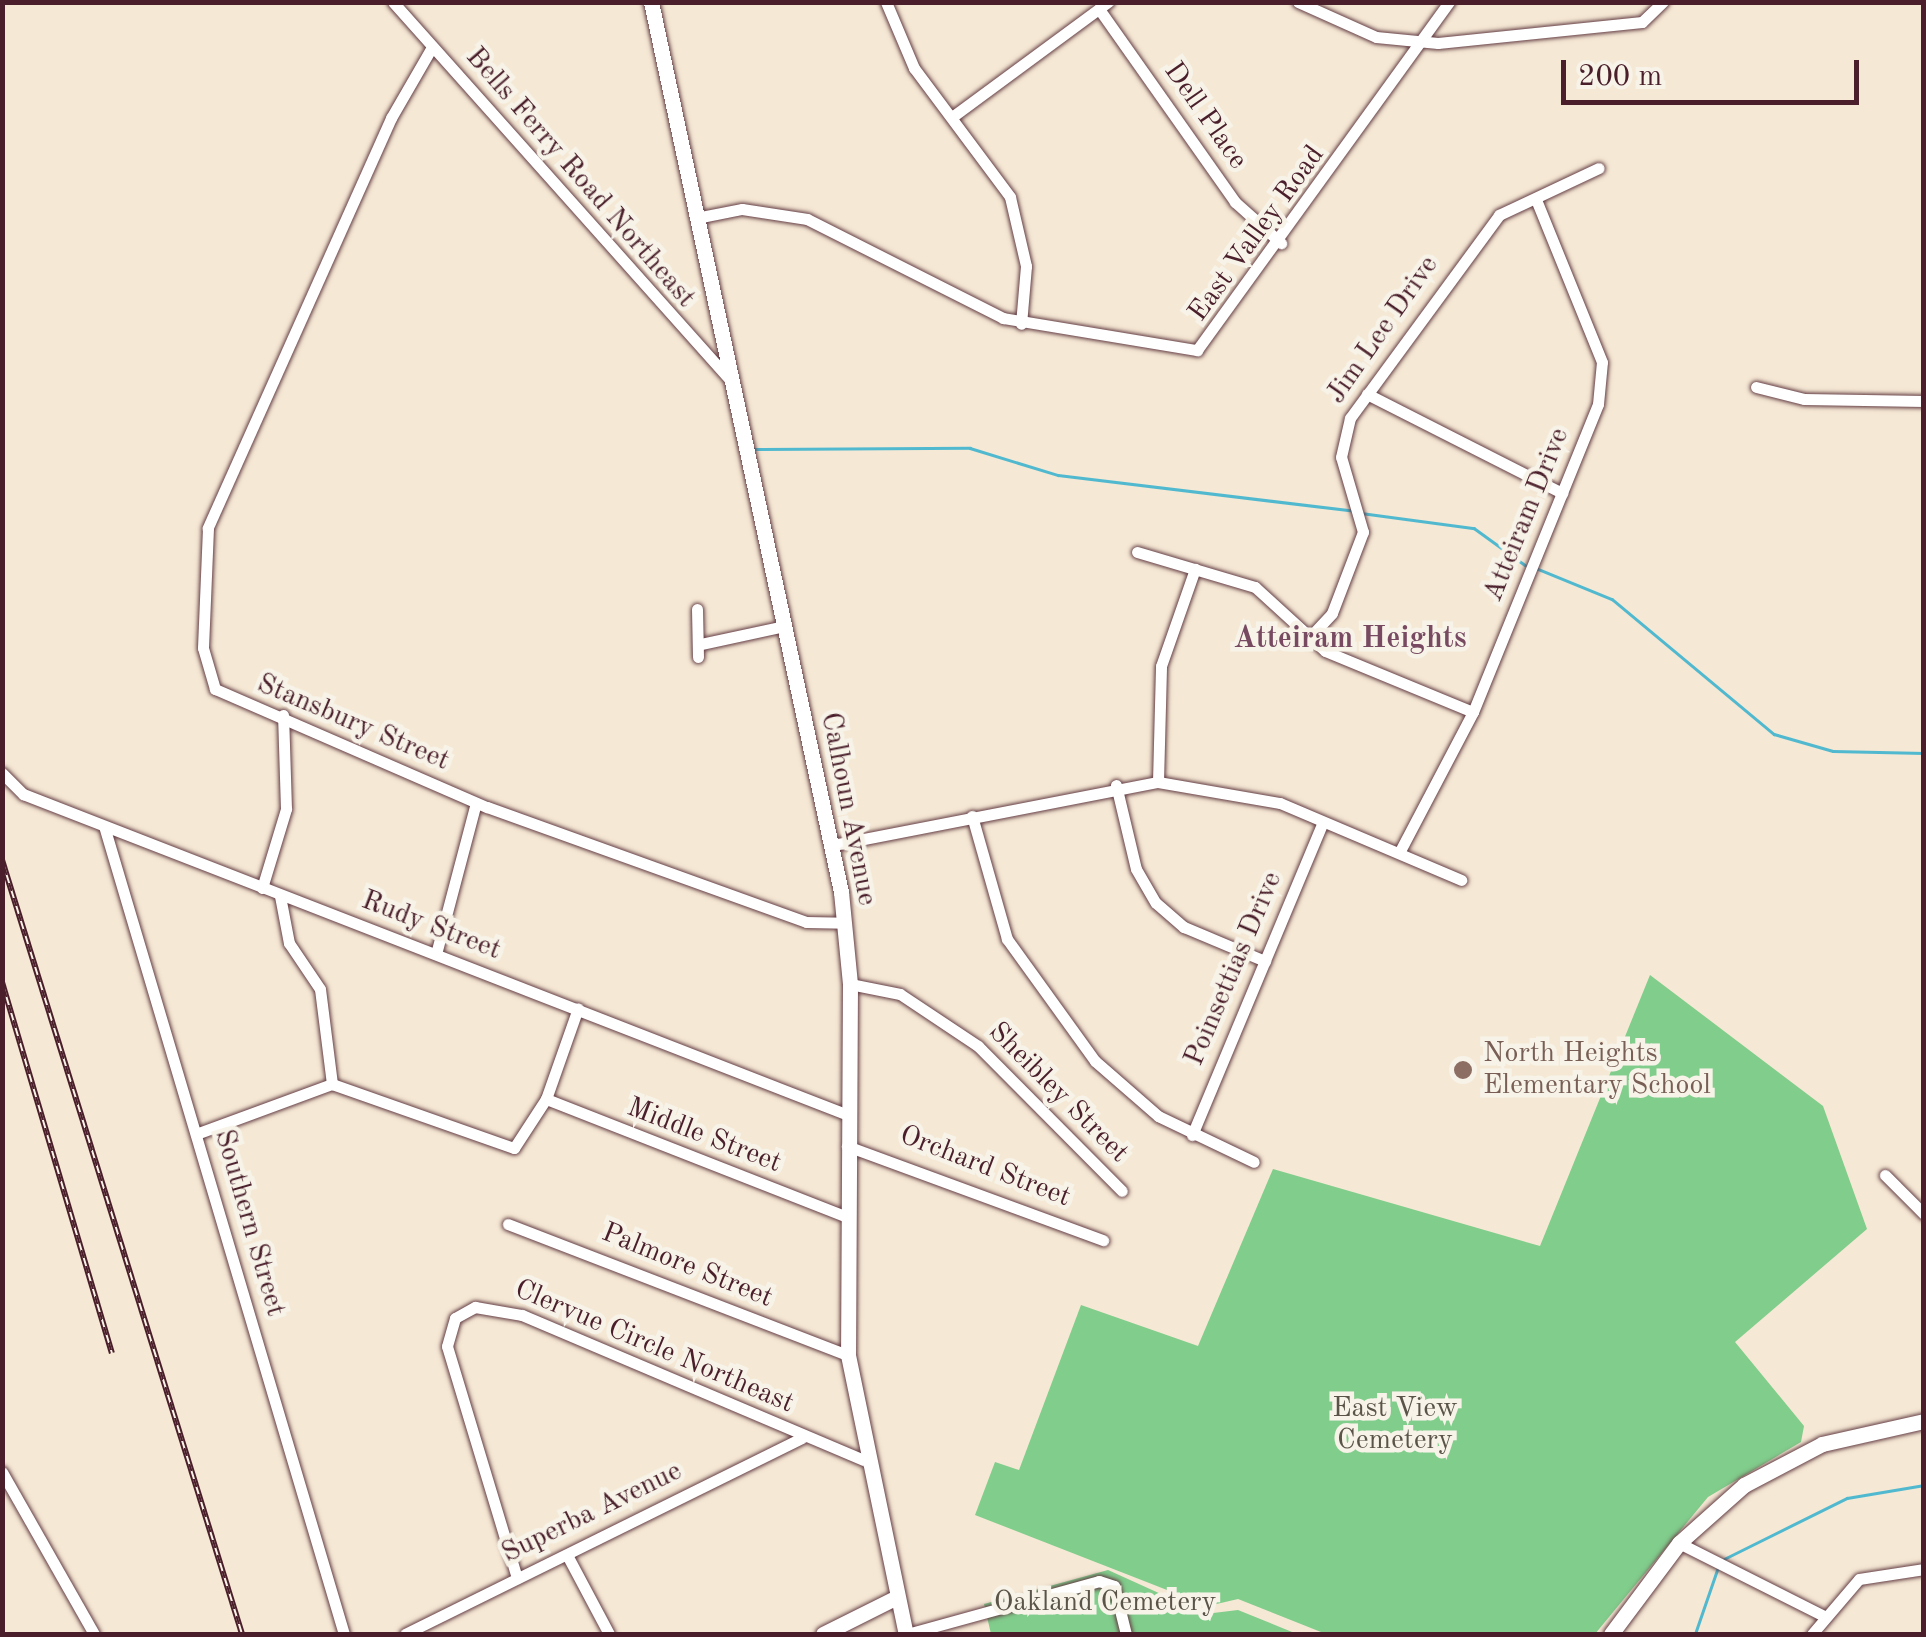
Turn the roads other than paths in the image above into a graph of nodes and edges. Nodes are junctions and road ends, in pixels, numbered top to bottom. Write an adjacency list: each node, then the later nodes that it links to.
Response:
1 (393, 2): 9 (street, Bells Ferry Road Northeast)
2 (651, 2): 13 (street, Calhoun Avenue)
3 (886, 2): 10 (street)
4 (1298, 2): 8 (street)
5 (1449, 2): 8 (street, East Valley Road)
6 (1664, 2): 8 (street)
7 (1104, 6): 10 (street); 14 (street, Dell Place)
8 (1425, 42): 14 (street, East Valley Road)
9 (432, 47): 16 (street, Bells Ferry Road Northeast); 27 (street, Stansbury Street)
10 (952, 117): 15 (street)
11 (1598, 168): 12 (street, Jim Lee Drive)
12 (1537, 202): 18 (street, Jim Lee Drive); 20 (street, Atteiram Drive)
13 (696, 218): 15 (street, East Valley Road); 16 (street, Calhoun Avenue)
14 (1281, 243): 15 (street, East Valley Road)
15 (1021, 324)
16 (732, 382): 24 (street, Calhoun Avenue)
17 (1756, 388): 19 (street)
18 (1367, 394): 20 (street); 25 (street, Jim Lee Drive)
19 (1924, 401)
20 (1562, 493): 26 (street, Atteiram Drive)
21 (1136, 552): 22 (street)
22 (1194, 569): 25 (street); 29 (street)
23 (697, 609): 24 (street)
24 (786, 626): 35 (street, Calhoun Avenue)
25 (1308, 639): 26 (street)
26 (1473, 712): 36 (street, Atteiram Drive)
27 (283, 715): 31 (street, Stansbury Street); 38 (street)
28 (2, 773): 34 (street, Rudy Street)
29 (1158, 782): 30 (street); 33 (street)
30 (1116, 785): 32 (street); 42 (street)
31 (476, 803): 40 (street, Stansbury Street); 41 (street)
32 (972, 816): 35 (street); 49 (street)
33 (1323, 822): 36 (street); 42 (street, Poinsettias Drive)
34 (104, 826): 38 (street, Rudy Street); 48 (street, Southern Street)
35 (832, 845): 40 (street, Calhoun Avenue)
36 (1400, 851): 37 (street)
37 (1462, 880)
38 (262, 888): 39 (street, Rudy Street)
39 (280, 896): 41 (street, Rudy Street); 45 (street)
40 (846, 923): 43 (street, Calhoun Avenue)
41 (436, 954): 44 (street, Rudy Street)
42 (1265, 961): 49 (street, Poinsettias Drive)
43 (850, 984): 47 (street, Calhoun Avenue); 53 (street, Sheibley Street)
44 (578, 1008): 46 (street); 47 (street, Rudy Street)
45 (332, 1084): 46 (street); 48 (street)
46 (546, 1100): 55 (street, Middle Street)
47 (848, 1115): 50 (street, Calhoun Avenue)
48 (196, 1134): 70 (street, Southern Street)
49 (1192, 1135): 51 (street)
50 (847, 1146): 55 (street, Calhoun Avenue); 57 (street, Orchard Street)
51 (1254, 1162)
52 (1885, 1175): 54 (street)
53 (1122, 1191)
54 (1924, 1214)
55 (846, 1216): 58 (street, Calhoun Avenue)
56 (508, 1224): 58 (street, Palmore Street)
57 (1103, 1240)
58 (848, 1355): 61 (street, Calhoun Avenue)
59 (1924, 1421): 63 (street)
60 (802, 1438): 61 (street, Clervue Circle Northeast); 64 (street, Superba Avenue); 66 (street, Clervue Circle Northeast)
61 (864, 1460): 67 (street, Calhoun Avenue)
62 (2, 1472): 69 (street)
63 (1679, 1543): 68 (street); 76 (street)
64 (567, 1554): 66 (street, Superba Avenue); 72 (street)
65 (1924, 1570): 68 (street)
66 (517, 1578): 71 (street, Superba Avenue)
67 (897, 1598): 73 (street); 74 (street, Calhoun Avenue)
68 (1824, 1616): 77 (street)
69 (94, 1634)
70 (344, 1634)
71 (406, 1634)
72 (610, 1634)
73 (823, 1634)
74 (907, 1634): 75 (street)
75 (1126, 1634)
76 (1611, 1634)
77 (1812, 1634)

